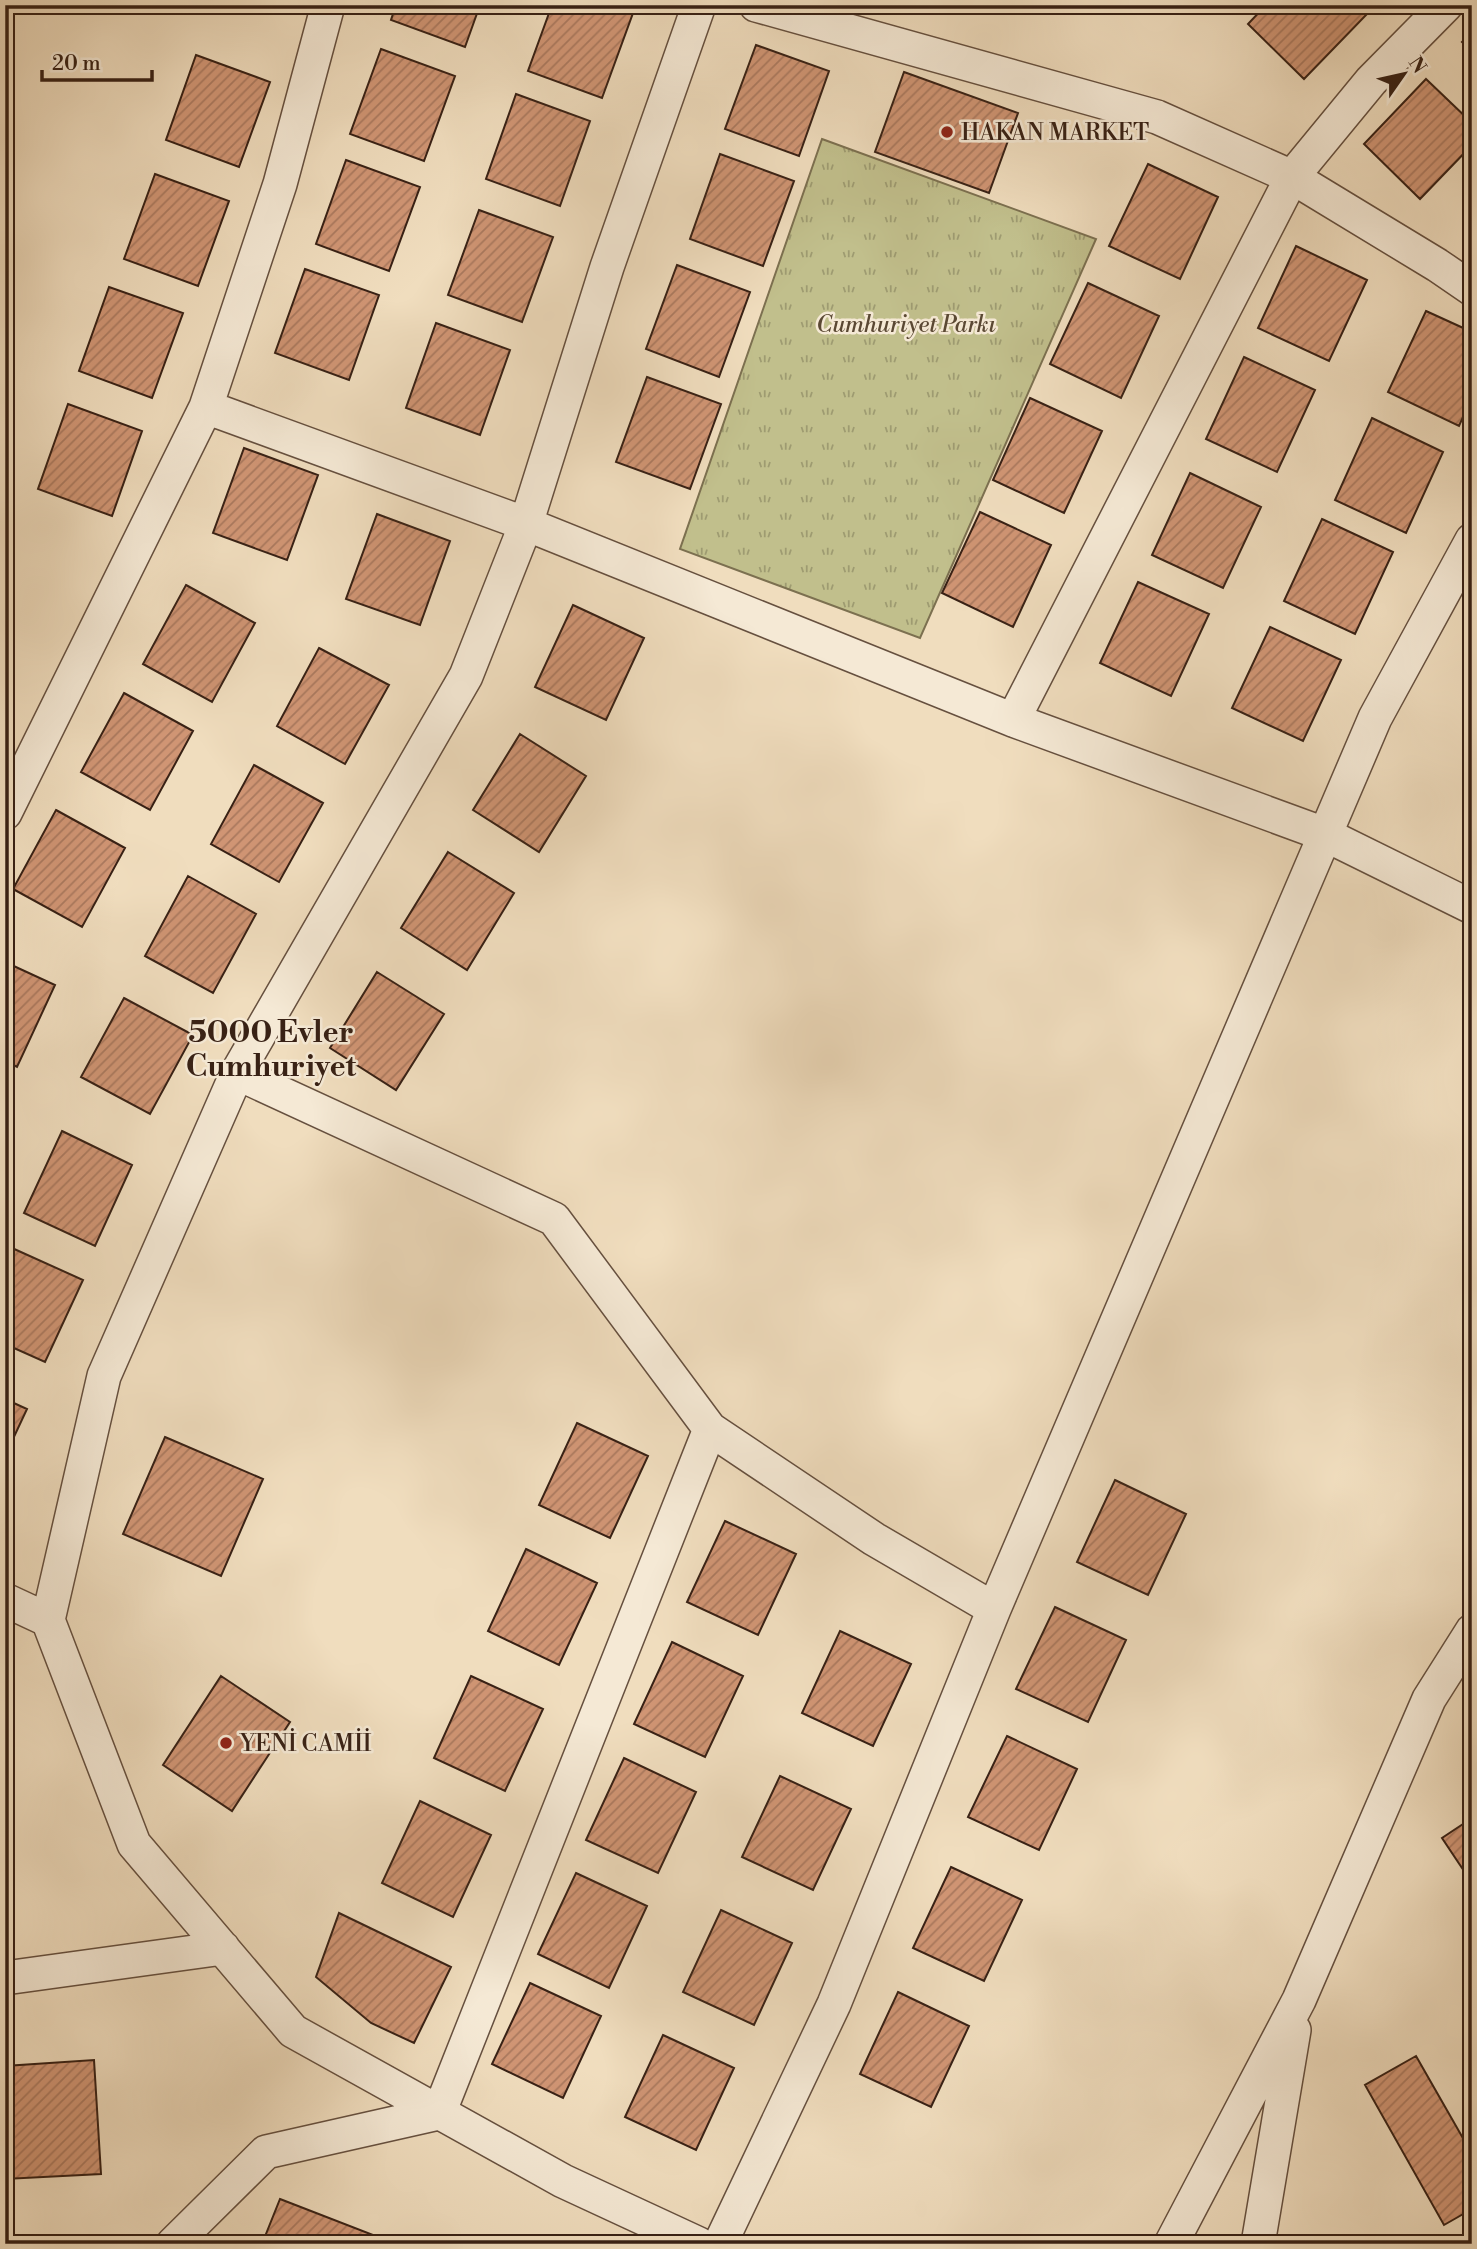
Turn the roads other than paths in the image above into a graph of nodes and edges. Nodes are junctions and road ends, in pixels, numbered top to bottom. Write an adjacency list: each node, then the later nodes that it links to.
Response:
1 (328, 5): 7 (street)
2 (699, 5): 8 (street)
3 (756, 5): 5 (street)
4 (1446, 5): 5 (street)
5 (1292, 177): 6 (street); 10 (street)
6 (1472, 289)
7 (206, 407): 8 (street); 11 (street)
8 (526, 524): 10 (street); 14 (street)
9 (1472, 540): 12 (street)
10 (1013, 720): 12 (street)
11 (5, 813)
12 (1324, 834): 13 (street); 17 (street)
13 (1472, 907)
14 (237, 1073): 15 (street); 18 (street)
15 (710, 1429): 17 (street); 23 (street)
16 (5, 1600): 18 (street)
17 (994, 1609): 26 (street)
18 (48, 1619): 20 (street)
19 (1472, 1631): 22 (street)
20 (223, 1948): 21 (street); 23 (street)
21 (5, 1978)
22 (1299, 2000): 27 (street); 28 (street)
23 (439, 2113): 24 (street); 25 (street)
24 (173, 2244)
25 (699, 2244)
26 (720, 2244)
27 (1171, 2244)
28 (1258, 2244)

